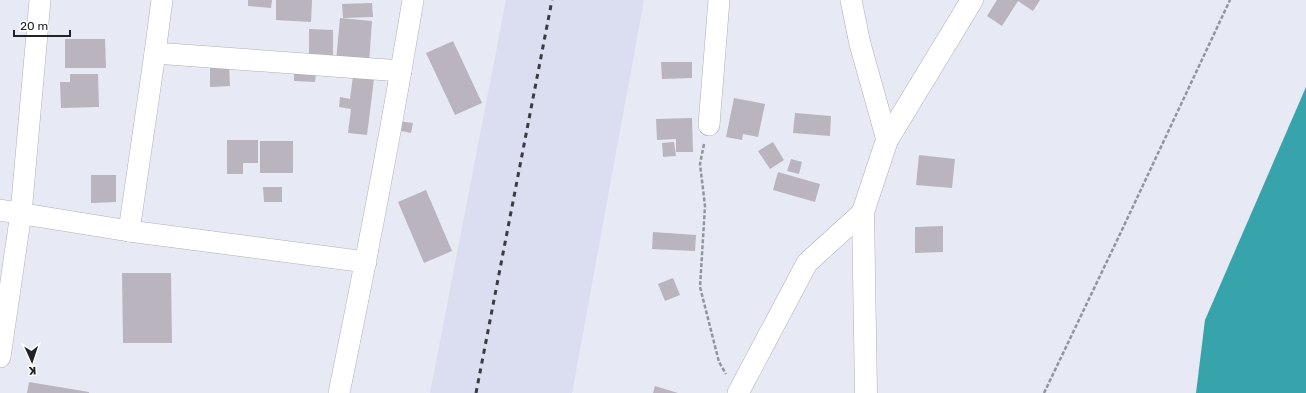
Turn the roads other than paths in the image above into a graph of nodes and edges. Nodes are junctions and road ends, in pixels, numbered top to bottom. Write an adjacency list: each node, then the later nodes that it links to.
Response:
1 (40, 0): 13 (street)
2 (162, 0): 7 (street)
3 (413, 0): 8 (street)
4 (719, 0): 9 (street)
5 (852, 0): 10 (street)
6 (972, 0): 10 (street)
7 (155, 53): 8 (street); 14 (street)
8 (402, 71): 15 (street)
9 (709, 125)
10 (887, 140): 12 (street)
11 (0, 210): 13 (street)
12 (863, 212): 18 (street); 19 (street)
13 (22, 213): 14 (street); 16 (street)
14 (129, 231): 15 (street)
15 (366, 262): 17 (street)
16 (0, 357)
17 (339, 393)
18 (738, 393)
19 (866, 393)

